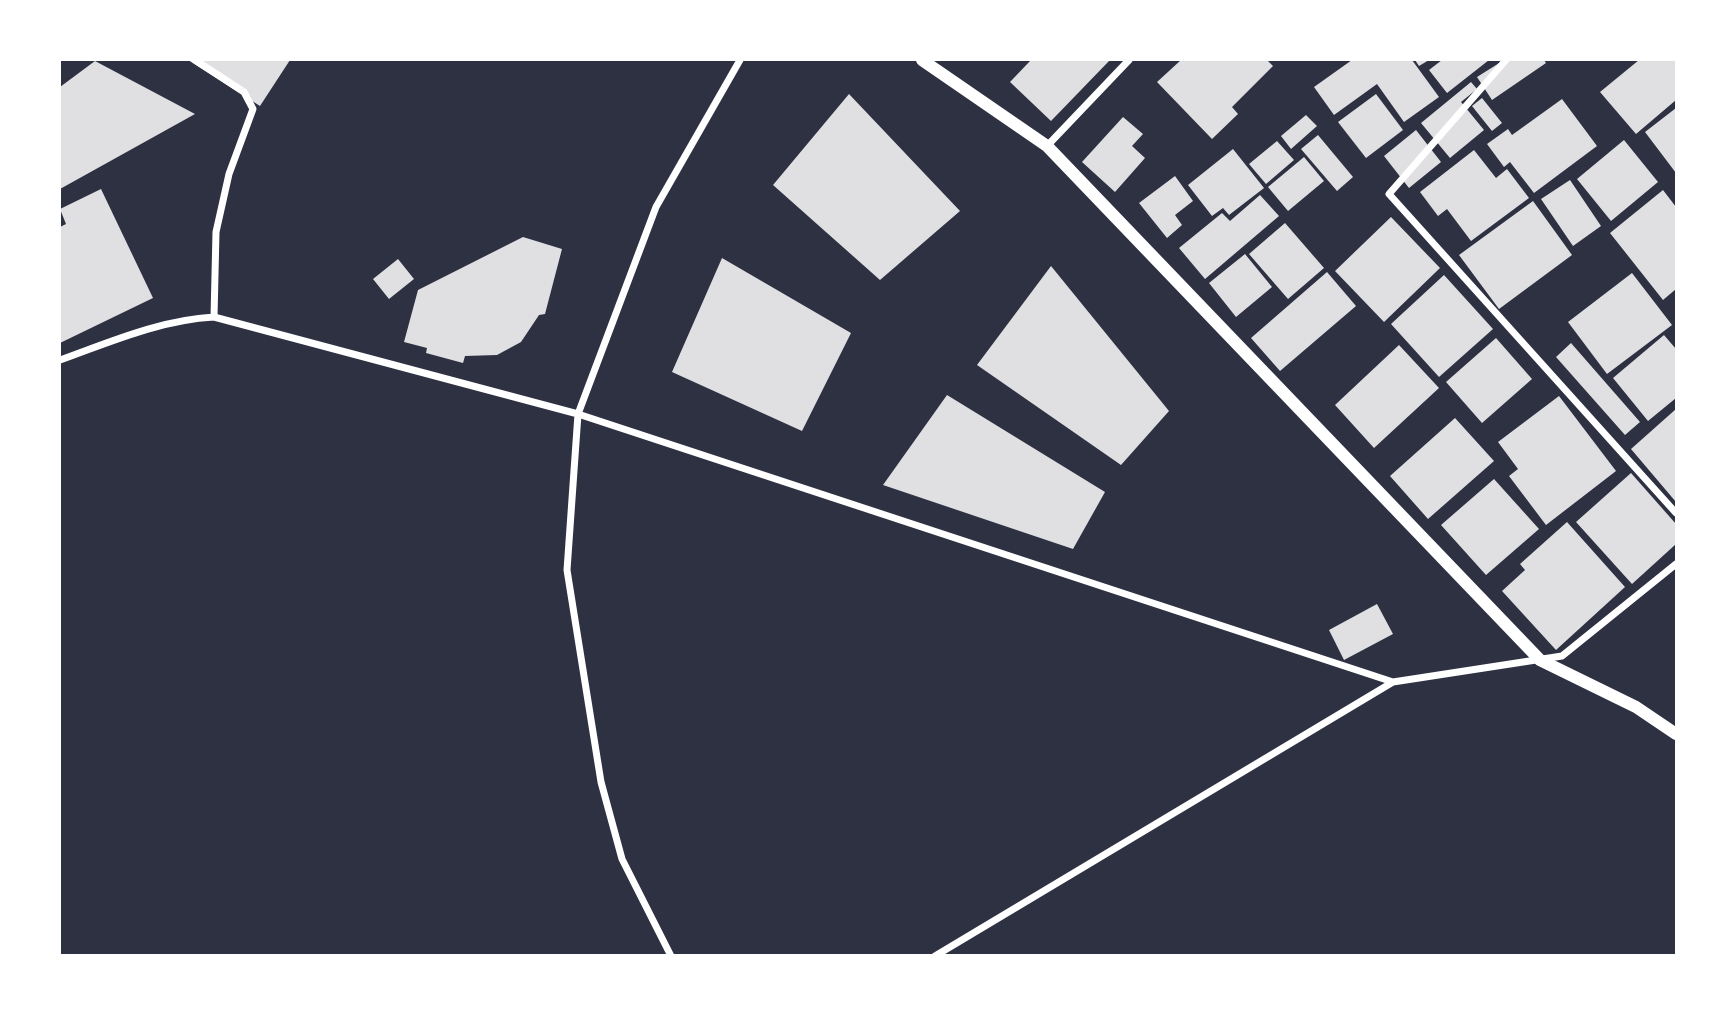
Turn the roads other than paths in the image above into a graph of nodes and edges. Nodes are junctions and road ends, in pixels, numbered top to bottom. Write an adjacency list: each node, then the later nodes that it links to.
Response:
1 (195, 60): 7 (street)
2 (740, 60): 9 (street)
3 (922, 60): 6 (street)
4 (1129, 60): 6 (street)
5 (1506, 60): 10 (street)
6 (1047, 146): 12 (street)
7 (214, 317): 8 (street); 9 (street)
8 (60, 360)
9 (578, 414): 13 (street); 15 (street)
10 (1676, 513)
11 (1676, 564): 12 (street)
12 (1540, 660): 13 (street); 14 (street)
13 (1393, 682): 16 (street)
14 (1676, 734)
15 (671, 956)
16 (935, 956)

